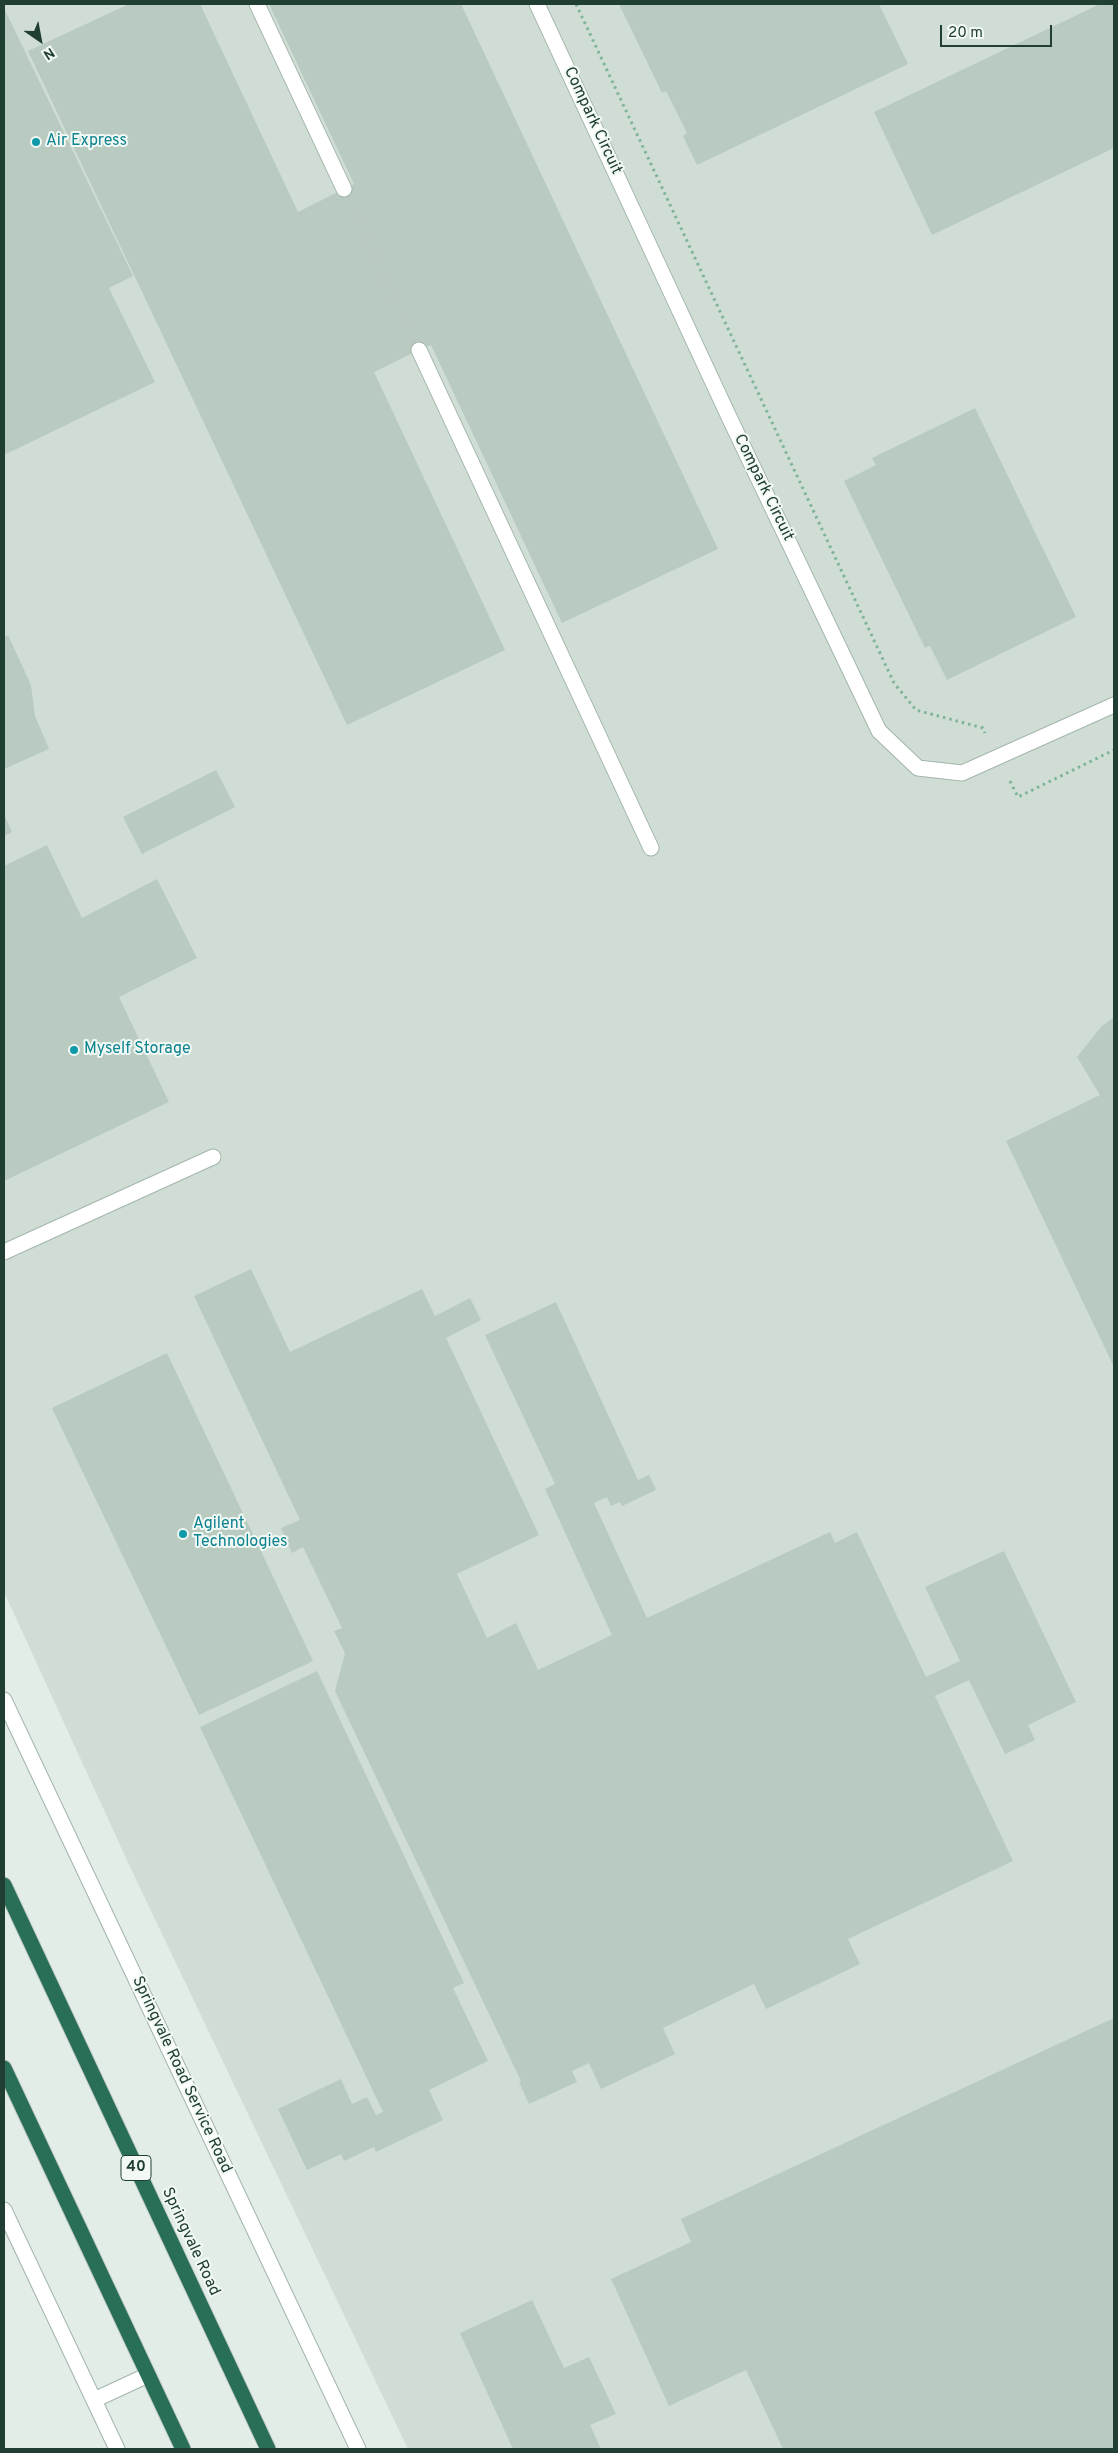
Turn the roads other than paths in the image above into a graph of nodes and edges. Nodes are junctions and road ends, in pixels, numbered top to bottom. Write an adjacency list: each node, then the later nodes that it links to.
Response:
1 (258, 4): 3 (street)
2 (537, 4): 5 (street, Compark Circuit)
3 (344, 189)
4 (419, 350): 6 (street)
5 (1114, 705)
6 (651, 848)
7 (213, 1157): 8 (street)
8 (4, 1252)
9 (4, 1700): 18 (street, Springvale Road Service Road)
10 (4, 1885): 17 (highway, Springvale Road / 40)
11 (4, 2068): 13 (highway)
12 (4, 2210): 14 (street)
13 (148, 2375): 14 (street); 16 (highway)
14 (94, 2400): 15 (street)
15 (117, 2449)
16 (183, 2449)
17 (268, 2449)
18 (358, 2449)

